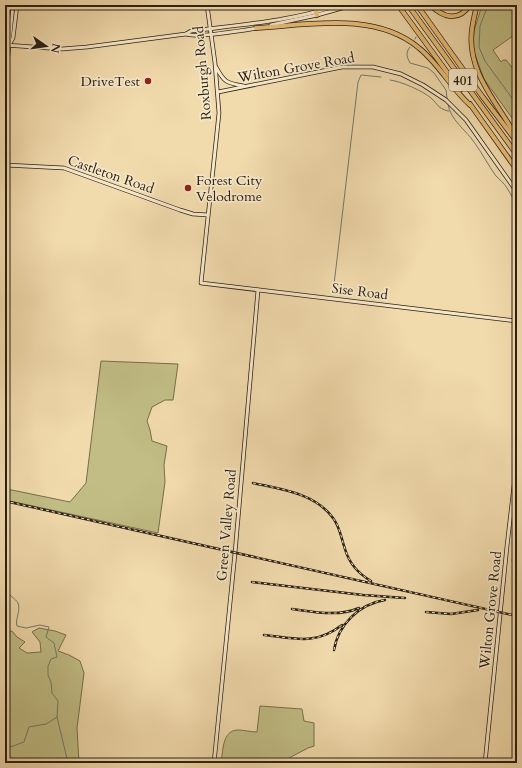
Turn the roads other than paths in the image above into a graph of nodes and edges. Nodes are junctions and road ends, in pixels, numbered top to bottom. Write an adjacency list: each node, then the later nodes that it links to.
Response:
1 (13, 5): 18 (main road)
2 (17, 5): 18 (main road)
3 (207, 5): 14 (main road, Roxburgh Road)
4 (315, 5): 13 (highway)
5 (338, 5): 13 (main road)
6 (353, 5): 13 (main road)
7 (398, 5): 23 (highway)
8 (408, 5): 26 (highway, 401)
9 (417, 5): 25 (highway, 401)
10 (430, 5): 11 (highway)
11 (470, 5)
12 (477, 5): 24 (highway)
13 (317, 13): 14 (main road); 15 (main road)
14 (210, 28): 16 (main road); 17 (main road, Roxburgh Road)
15 (256, 28): 17 (main road); 23 (highway)
16 (186, 34): 17 (main road); 18 (main road)
17 (211, 34): 19 (main road, Roxburgh Road)
18 (7, 45): 20 (main road)
19 (214, 63): 21 (main road); 22 (main road, Roxburgh Road)
20 (5, 82)
21 (246, 87): 22 (main road, Wilton Grove Road); 29 (main road, Wilton Grove Road)
22 (218, 92): 30 (main road, Roxburgh Road)
23 (470, 105): 28 (highway)
24 (517, 138)
25 (517, 142)
26 (517, 155)
27 (5, 165): 30 (main road, Castleton Road)
28 (517, 170)
29 (517, 192)
30 (208, 215): 31 (main road, Roxburgh Road)
31 (201, 283): 32 (main road, Sise Road)
32 (258, 290): 33 (main road, Sise Road); 35 (main road, Green Valley Road)
33 (517, 321)
34 (517, 460): 36 (main road, Wilton Grove Road)
35 (214, 763)
36 (485, 763)

